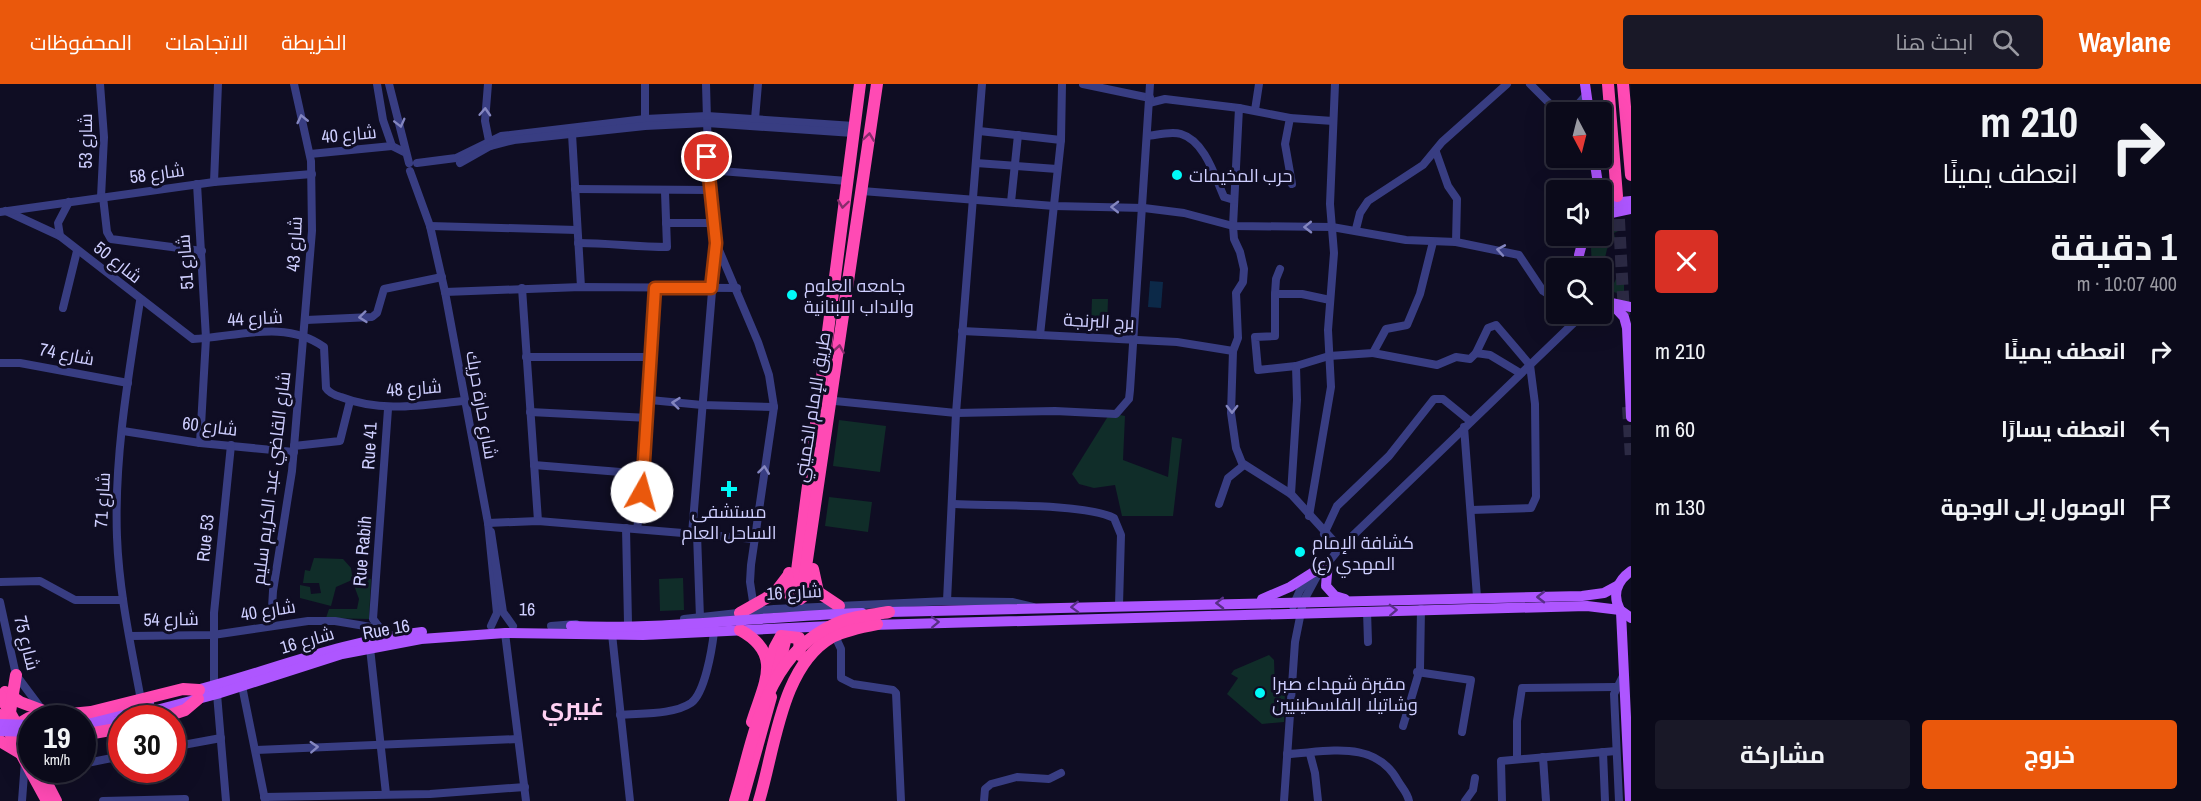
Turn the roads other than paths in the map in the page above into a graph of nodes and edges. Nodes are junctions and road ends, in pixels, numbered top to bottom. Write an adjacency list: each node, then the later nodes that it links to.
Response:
1 (100, 84): 60 (street, شارع 53)
2 (218, 84): 52 (street)
3 (294, 84): 43 (street, شارع 43, one-way to 3)
4 (377, 84): 40 (street)
5 (389, 84): 42 (street, شارع حارة حريك, one-way to 42)
6 (488, 84): 39 (street, one-way to 6)
7 (645, 84): 32 (street)
8 (706, 84): 29 (street)
9 (758, 84): 30 (street)
10 (860, 84): 33 (highway, طريق الإمام الخميني)
11 (877, 84): 57 (highway, طريق الإمام الخميني, one-way to 11)
12 (982, 84): 34 (street)
13 (1062, 84): 38 (street)
14 (1083, 84): 23 (street)
15 (1150, 84): 23 (street)
16 (1259, 84): 27 (street)
17 (1335, 84): 31 (street)
18 (1507, 84): 41 (street)
19 (1530, 84): 24 (street)
20 (1608, 84): 59 (highway)
21 (1623, 84): 50 (highway)
22 (1586, 89): 25 (street)
23 (1150, 100): 26 (street); 37 (street)
24 (1547, 102)
25 (1577, 102)
26 (1239, 108): 27 (street); 62 (street)
27 (1255, 110): 28 (street)
28 (1290, 118): 31 (street); 54 (street)
29 (707, 119): 30 (street); 32 (street); 33 (street); 48 (street)
30 (755, 119): 33 (street)
31 (1333, 121): 76 (street)
32 (645, 122): 35 (street); 39 (street)
33 (853, 130): 51 (highway, طريق الإمام الخميني)
34 (979, 131): 36 (street); 44 (street)
35 (572, 134): 39 (street); 55 (street)
36 (1018, 135): 38 (street); 45 (street)
37 (1147, 136): 62 (street); 68 (street)
38 (1061, 140): 47 (street)
39 (489, 143): 46 (street)
40 (392, 146): 42 (street); 43 (street, شارع 40)
41 (1436, 152): 77 (street); 81 (street)
42 (406, 153): 46 (street, شارع حارة حريك)
43 (310, 154): 49 (street, شارع 43)
44 (976, 163): 45 (street); 61 (street)
45 (1015, 166): 47 (street); 65 (street)
46 (414, 167): 74 (street, شارع حارة حريك)
47 (1057, 169): 67 (street)
48 (708, 170): 51 (street); 56 (street)
49 (312, 174): 52 (street, شارع 58); 103 (street, شارع 43)
50 (1631, 175)
51 (847, 181): 88 (highway, طريق الإمام الخميني, one-way to 88)
52 (214, 182): 53 (street, شارع 58)
53 (196, 184): 60 (street, شارع 58); 85 (street, شارع 51)
54 (1292, 184)
55 (576, 189): 58 (street); 78 (street)
56 (709, 190): 58 (street); 73 (street)
57 (862, 191): 61 (street); 89 (highway, طريق الإمام الخميني)
58 (665, 192): 72 (street)
59 (1617, 196)
60 (102, 197): 64 (street, شارع 58); 85 (street)
61 (972, 200): 65 (street); 105 (street)
62 (1234, 200): 75 (street)
63 (1631, 201): 66 (main road)
64 (69, 202): 70 (street, شارع 58); 79 (street)
65 (1011, 202): 67 (street)
66 (1612, 203)
67 (1054, 206): 68 (street, one-way to 67); 107 (street)
68 (1144, 208): 75 (street); 109 (street)
69 (1631, 209): 71 (main road)
70 (3, 211): 79 (street, شارع 50)
71 (1612, 213)
72 (666, 223): 73 (street); 82 (street)
73 (712, 223): 83 (street)
74 (430, 226): 78 (street); 87 (street, شارع حارة حريك)
75 (1233, 226): 76 (street, one-way to 75); 110 (street)
76 (1332, 227): 77 (street); 98 (street)
77 (1356, 229): 80 (street)
78 (577, 230): 82 (street)
79 (60, 236): 84 (street, شارع 50)
80 (1433, 242): 81 (street); 111 (street)
81 (1456, 242): 96 (street, one-way to 81)
82 (578, 243): 90 (street)
83 (716, 243): 93 (street); 94 (street)
84 (77, 251): 99 (street, شارع 50); 102 (street)
85 (202, 251): 108 (street, شارع 51)
86 (1280, 269): 97 (street)
87 (442, 277): 95 (street, شارع حارة حريك); 103 (street, one-way to 103)
88 (833, 278): 89 (highway); 130 (highway, طريق الإمام الخميني)
89 (848, 281): 121 (highway, طريق الإمام الخميني, one-way to 89)
90 (581, 287): 91 (street); 92 (street)
91 (522, 288): 95 (street); 114 (street)
92 (655, 288): 93 (street); 115 (street)
93 (711, 288): 94 (street); 127 (street)
94 (737, 288): 128 (street)
95 (445, 292): 125 (street, شارع حارة حريك)
96 (1546, 293)
97 (1275, 294): 98 (street); 118 (street)
98 (1330, 300): 113 (street)
99 (140, 301): 108 (street, شارع 50); 120 (street, شارع 71)
100 (1613, 305): 101 (main road); 122 (main road)
101 (1631, 307)
102 (63, 308)
103 (306, 320): 106 (street, شارع 43)
104 (1572, 324): 117 (street)
105 (962, 331): 107 (street, برج البرنجة); 132 (street)
106 (305, 335): 108 (street, شارع 44); 124 (street, شارع 48); 140 (street, شارع القاضي عبد الكريم سليم)
107 (1040, 335): 109 (street, برج البرنجة)
108 (206, 338): 138 (street, شارع 51)
109 (1133, 339): 110 (street, برج البرنجة); 132 (street)
110 (1233, 351): 143 (street, one-way to 143)
111 (1373, 353): 112 (street); 113 (street)
112 (1476, 353): 117 (street); 119 (street)
113 (1329, 356): 118 (street); 150 (street)
114 (526, 357): 115 (street); 131 (street)
115 (652, 357): 123 (street)
116 (0, 363): 120 (street, شارع 74)
117 (1530, 365): 119 (street); 149 (street)
118 (1296, 366): 146 (street)
119 (1520, 373): 135 (street)
120 (128, 383): 136 (street, شارع 71)
121 (833, 383): 126 (highway); 130 (highway, طريق الإمام الخميني)
122 (1630, 392): 133 (main road)
123 (650, 400): 127 (street, one-way to 123); 134 (street)
124 (350, 401): 129 (street, شارع 48); 140 (street, شارع 60)
125 (464, 401): 129 (street, شارع 48); 152 (street, شارع حارة حريك)
126 (835, 401): 132 (street); 160 (highway)
127 (702, 405): 128 (street); 155 (street)
128 (774, 407): 157 (street, one-way to 128)
129 (388, 409): 145 (street, Rue 41)
130 (816, 410): 161 (highway)
131 (530, 412): 134 (street); 142 (street)
132 (956, 413): 147 (street)
133 (1631, 417)
134 (649, 418): 144 (street)
135 (1467, 424): 137 (street); 141 (street); 156 (street)
136 (123, 431): 138 (street, شارع 60); 167 (street, شارع 71)
137 (1455, 435): 141 (street); 158 (street)
138 (200, 443): 139 (street, شارع 60)
139 (231, 445): 140 (street, شارع 60); 194 (street, Rue 53)
140 (294, 449): 185 (street, شارع القاضي عبد الكريم سليم)
141 (1468, 453): 149 (street)
142 (534, 465): 144 (street); 151 (street)
143 (1244, 465): 146 (street); 148 (street)
144 (645, 474): 154 (street)
145 (384, 485): 186 (street, Rue Rabih)
146 (1291, 494): 150 (street)
147 (954, 504): 168 (street); 172 (street)
148 (1219, 504)
149 (1471, 510): 166 (street)
150 (1309, 516): 156 (street)
151 (538, 520): 152 (street); 153 (street)
152 (488, 523): 163 (street, شارع حارة حريك)
153 (626, 528): 154 (street); 183 (street)
154 (637, 529): 155 (street)
155 (695, 534): 157 (street); 182 (street)
156 (1324, 534): 158 (street)
157 (755, 539): 176 (street)
158 (1340, 548): 159 (street)
159 (1327, 563): 169 (main road); 171 (main road); 174 (street)
160 (813, 569): 161 (highway); 173 (highway)
161 (790, 570): 176 (highway)
162 (1630, 571): 165 (main road)
163 (496, 579): 187 (street); 189 (street)
164 (0, 582): 167 (street)
165 (1617, 586): 166 (main road, one-way to 166); 181 (main road)
166 (1477, 597): 169 (main road)
167 (123, 600): 195 (street, شارع 71)
168 (947, 601): 173 (street, شارع 16); 175 (street, شارع 16)
169 (1354, 601): 174 (main road)
170 (0, 602): 203 (street, شارع 75)
171 (1249, 603): 172 (main road, شارع 16, one-way to 172); 174 (main road, شارع 16)
172 (1119, 605): 175 (main road, شارع 16, one-way to 175)
173 (839, 606): 176 (street, شارع 16)
174 (1297, 607): 178 (main road); 184 (main road, شارع 16, one-way to 174); 231 (street)
175 (1035, 608): 179 (main road, شارع 16)
176 (754, 609): 180 (highway)
177 (1421, 609): 178 (main road, one-way to 177); 181 (main road); 200 (street)
178 (1367, 611): 198 (street)
179 (889, 612): 188 (main road, شارع 16, bridge); 253 (highway, bridge)
180 (740, 613): 182 (street)
181 (1624, 613): 202 (main road)
182 (695, 618): 183 (street); 192 (main road)
183 (628, 623): 188 (street)
184 (877, 624): 190 (main road, شارع 16); 197 (highway)
185 (272, 625): 186 (street, شارع 40); 194 (street, شارع 40)
186 (373, 625): 196 (street); 199 (street, Rue Rabih)
187 (491, 626): 189 (main road, شارع 16); 196 (main road, شارع 16)
188 (551, 626): 189 (main road, 16)
189 (507, 628): 193 (main road, شارع 16); 199 (main road, Rue 16); 222 (street)
190 (740, 630): 191 (main road, شارع 16); 201 (highway)
191 (714, 632): 192 (main road, شارع 16); 217 (street)
192 (694, 633): 193 (main road, شارع 16)
193 (612, 634): 217 (street)
194 (213, 635): 195 (street, شارع 54); 207 (street)
195 (130, 636): 211 (street, شارع 71)
196 (386, 636): 199 (main road, شارع 16)
197 (835, 636): 208 (highway); 257 (street)
198 (1368, 642)
199 (365, 645): 204 (main road, Rue 16); 207 (main road, شارع 16); 225 (street)
200 (1418, 672): 218 (street); 220 (street)
201 (766, 673): 208 (highway); 253 (highway)
202 (1624, 674): 205 (street); 267 (main road)
203 (16, 675): 209 (highway); 213 (street, شارع 75)
204 (242, 686): 207 (main road, Rue 16); 227 (street)
205 (1615, 687): 229 (street); 234 (street)
206 (0, 688): 209 (highway)
207 (215, 689): 210 (main road); 221 (street)
208 (788, 693): 256 (highway)
209 (5, 695): 212 (highway); 219 (highway)
210 (198, 695): 211 (highway); 214 (main road); 215 (highway)
211 (141, 700): 216 (highway)
212 (28, 705)
213 (39, 705)
214 (173, 705)
215 (186, 709)
216 (96, 711)
217 (620, 715): 252 (street)
218 (1403, 726)
219 (11, 727): 224 (highway)
220 (1462, 732)
221 (221, 738): 226 (street); 250 (street)
222 (518, 739): 225 (street); 240 (street)
223 (0, 741): 228 (highway)
224 (18, 741)
225 (381, 743): 227 (street, one-way to 225); 241 (street)
226 (186, 744)
227 (256, 750): 245 (street)
228 (18, 751)
229 (1616, 751): 230 (street); 266 (street)
230 (1603, 752): 233 (street); 265 (street)
231 (1287, 754): 232 (street); 259 (street)
232 (1310, 754): 260 (street); 261 (street)
233 (1543, 757): 234 (street); 264 (street)
234 (1517, 759): 263 (street)
235 (1061, 772): 258 (street)
236 (1475, 778): 262 (street)
237 (24, 783): 246 (street)
238 (39, 783): 247 (highway)
239 (49, 783): 248 (highway)
240 (525, 787): 242 (street); 251 (street)
241 (387, 794): 243 (street); 245 (street)
242 (430, 797): 243 (street)
243 (401, 798)
244 (185, 799): 249 (street)
245 (265, 799)
246 (22, 801)
247 (47, 801)
248 (56, 801)
249 (103, 801)
250 (226, 801)
251 (526, 801)
252 (630, 801)
253 (733, 801)
254 (742, 801): 255 (highway)
255 (752, 801)
256 (759, 801)
257 (901, 801)
258 (984, 801)
259 (1284, 801)
260 (1318, 801)
261 (1409, 801)
262 (1465, 801)
263 (1502, 801)
264 (1546, 801)
265 (1605, 801)
266 (1619, 801)
267 (1630, 801)

